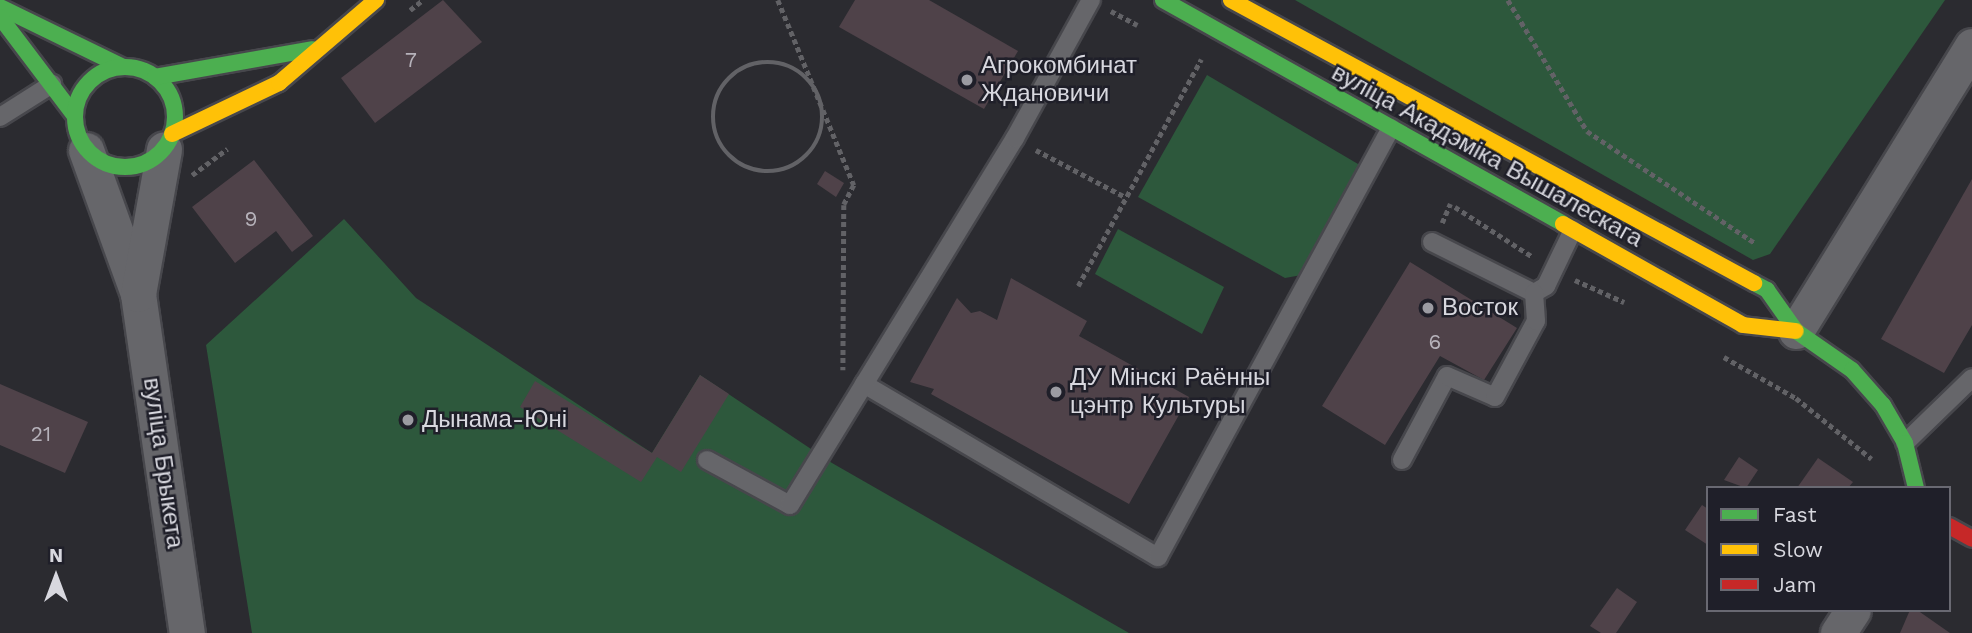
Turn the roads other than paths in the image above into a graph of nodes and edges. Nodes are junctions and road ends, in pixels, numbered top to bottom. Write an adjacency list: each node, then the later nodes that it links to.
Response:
1 (376, 0): 7 (street)
2 (1091, 0): 23 (lane)
3 (1163, 0): 14 (street, вуліца Акадэміка Вышалескага)
4 (1231, 0): 21 (street, вуліца Акадэміка Вышалескага)
5 (0, 7): 9 (street)
6 (0, 17): 11 (street)
7 (325, 46): 10 (street); 15 (street)
8 (1972, 46): 21 (street)
9 (123, 67): 10 (street); 12 (street)
10 (155, 77): 15 (street)
11 (52, 84): 12 (street); 13 (lane)
12 (74, 115): 16 (street)
13 (0, 117)
14 (1391, 128): 17 (street, вуліца Акадэміка Вышалескага); 23 (lane)
15 (168, 141): 16 (street); 20 (street, вуліца Брыкета)
16 (86, 150): 20 (street, вуліца Брыкета)
17 (1573, 230): 19 (lane); 21 (street, вуліца Акадэміка Вышалескага)
18 (1432, 242): 19 (lane)
19 (1534, 293): 26 (lane)
20 (138, 294): 31 (street, вуліца Брыкета)
21 (1796, 331): 24 (street, вуліца Акадэміка Вышалескага)
22 (1972, 378): 24 (lane)
23 (864, 384): 25 (lane)
24 (1905, 443): 27 (street, вуліца Акадэміка Вышалескага)
25 (707, 460)
26 (1402, 460)
27 (1916, 486)
28 (1951, 527): 29 (street)
29 (1972, 539)
30 (1852, 612): 32 (street)
31 (187, 633)
32 (1838, 633)

